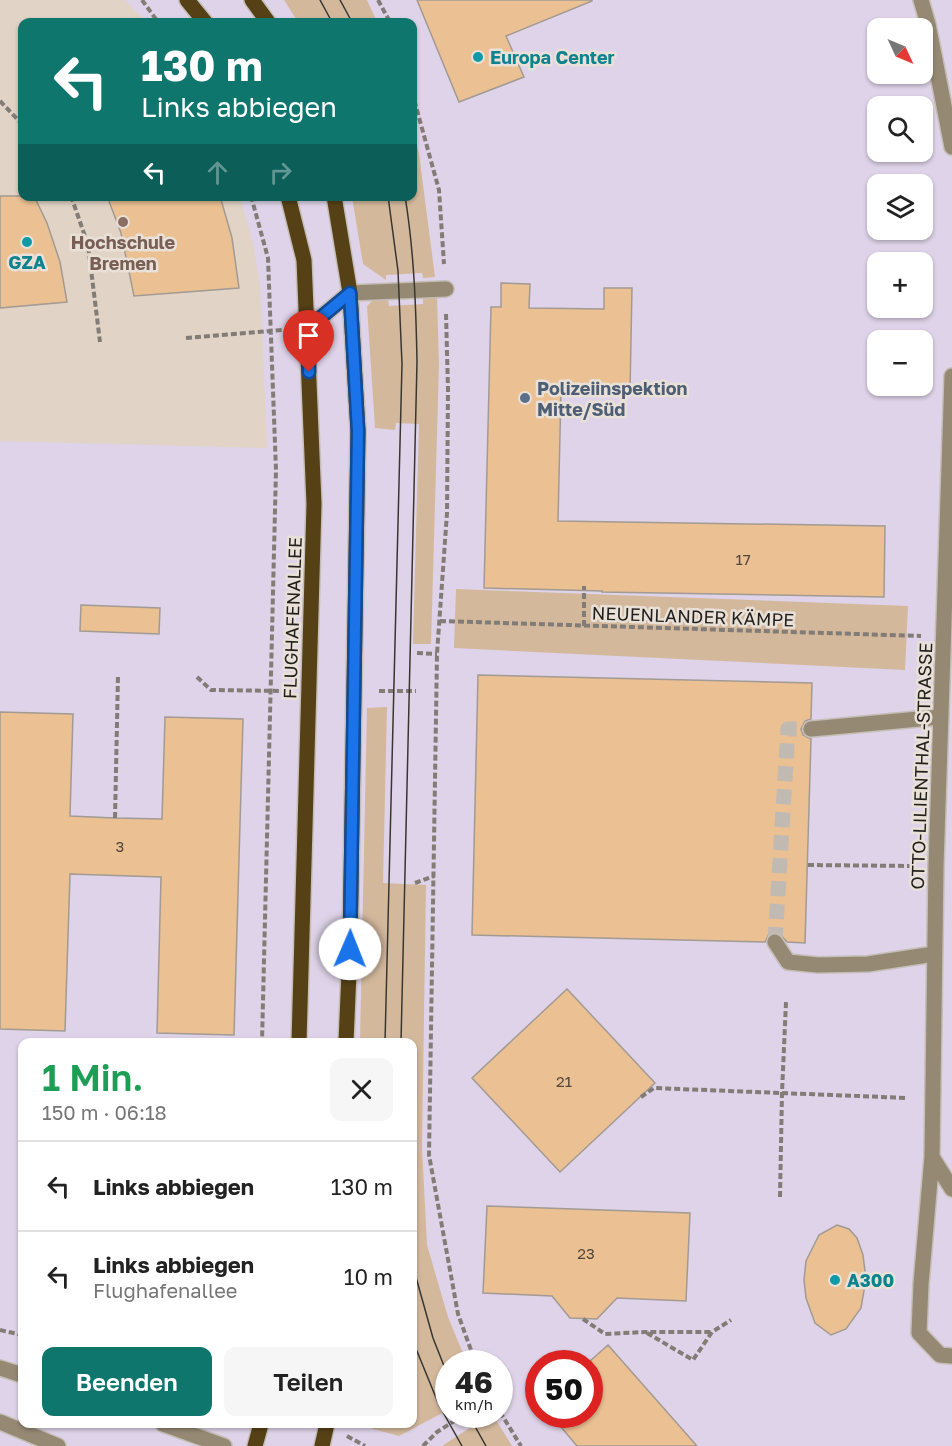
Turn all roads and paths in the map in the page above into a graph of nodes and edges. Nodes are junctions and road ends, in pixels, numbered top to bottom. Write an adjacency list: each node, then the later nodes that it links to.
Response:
1 (142, 0): 6 (path)
2 (187, 0): 7 (main road)
3 (252, 0): 8 (main road)
4 (378, 0): 9 (path)
5 (921, 0): 13 (street)
6 (155, 18)
7 (202, 18)
8 (265, 18)
9 (388, 18)
10 (0, 101): 12 (path)
11 (417, 110): 18 (path)
12 (18, 120)
13 (952, 147)
14 (73, 201): 23 (path)
15 (251, 201): 21 (path)
16 (289, 201): 20 (main road, FLUGHAFENALLEE)
17 (335, 201): 19 (main road)
18 (446, 289): 19 (street); 26 (path)
19 (350, 293): 20 (street); 44 (main road)
20 (308, 328): 21 (path); 43 (main road, FLUGHAFENALLEE)
21 (272, 331): 22 (path); 42 (path)
22 (186, 338)
23 (100, 342)
24 (952, 376): 28 (street, OTTO-LILIENTHAL-STRASSE)
25 (584, 586): 27 (path)
26 (440, 621): 27 (path, NEUENLANDER KÄMPE); 30 (path)
27 (584, 626): 28 (path, NEUENLANDER KÄMPE)
28 (945, 637): 32 (street, OTTO-LILIENTHAL-STRASSE)
29 (417, 653): 30 (path)
30 (437, 654): 37 (path)
31 (117, 675): 34 (path)
32 (940, 717): 33 (street); 36 (street, OTTO-LILIENTHAL-STRASSE)
33 (811, 729)
34 (115, 818)
35 (808, 865): 36 (path)
36 (936, 866): 40 (street, OTTO-LILIENTHAL-STRASSE)
37 (434, 876): 38 (path); 57 (path)
38 (415, 883)
39 (775, 942): 40 (street)
40 (934, 954): 47 (street, OTTO-LILIENTHAL-STRASSE)
41 (786, 1002): 45 (path)
42 (262, 1038)
43 (299, 1038)
44 (346, 1038)
45 (782, 1093): 46 (path); 47 (path); 50 (path)
46 (640, 1096)
47 (933, 1099): 48 (street, OTTO-LILIENTHAL-STRASSE)
48 (932, 1157): 49 (street); 58 (street, OTTO-LILIENTHAL-STRASSE)
49 (952, 1189)
50 (780, 1197)
51 (583, 1319): 54 (path)
52 (731, 1320): 55 (path)
53 (0, 1330): 56 (path)
54 (645, 1332): 55 (path); 55 (path)
55 (712, 1332)
56 (18, 1334)
57 (471, 1350)
58 (952, 1356)
59 (0, 1368): 60 (street)
60 (18, 1374)
61 (0, 1422): 67 (street)
62 (174, 1428): 68 (street)
63 (260, 1428): 69 (main road)
64 (326, 1428): 70 (main road)
65 (442, 1428): 71 (path)
66 (509, 1428): 72 (path)
67 (58, 1446)
68 (224, 1446)
69 (255, 1446)
70 (322, 1446)
71 (423, 1446)
72 (520, 1446)

